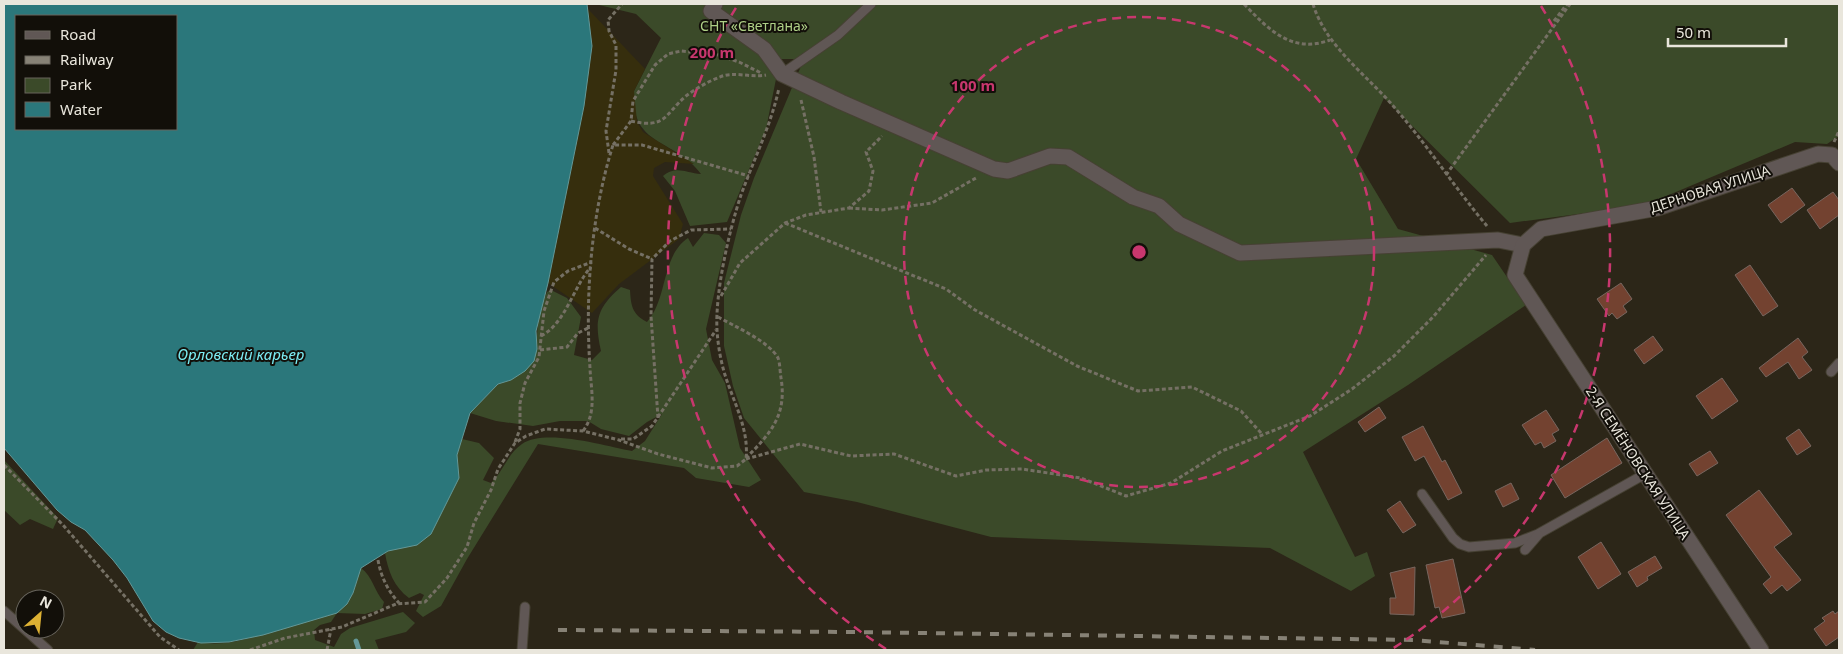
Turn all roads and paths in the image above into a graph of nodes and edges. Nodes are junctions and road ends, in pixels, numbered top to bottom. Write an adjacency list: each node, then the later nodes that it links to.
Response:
1 (622, 4): 14 (path)
2 (715, 4): 8 (street)
3 (871, 4): 8 (lane)
4 (1244, 4): 7 (path)
5 (1312, 4): 7 (path)
6 (1568, 4): 17 (path)
7 (1330, 40): 17 (path)
8 (782, 74): 9 (path); 10 (street); 18 (path)
9 (766, 75): 11 (path); 11 (path)
10 (797, 81): 16 (street); 20 (path)
11 (631, 121): 13 (path)
12 (889, 136): 19 (path)
13 (613, 145): 14 (path); 18 (path)
14 (610, 156): 22 (path)
15 (1839, 163): 25 (street, ДЕРНОВАЯ УЛИЦА)
16 (994, 169): 19 (path); 24 (street)
17 (1446, 175): 24 (path)
18 (749, 176): 23 (path)
19 (848, 208): 20 (path)
20 (821, 212): 21 (path)
21 (785, 223): 28 (path); 38 (path)
22 (595, 228): 26 (path); 27 (path)
23 (731, 228): 26 (path); 28 (path)
24 (1498, 240): 25 (street); 38 (path)
25 (1523, 245): 43 (street, 2-Я СЕМЁНОВСКАЯ УЛИЦА)
26 (652, 259): 36 (path)
27 (592, 264): 30 (path); 32 (path); 32 (path)
28 (719, 299): 29 (path)
29 (718, 317): 31 (path); 41 (path)
30 (588, 328): 33 (path); 37 (path)
31 (717, 329): 36 (path); 41 (path)
32 (541, 336): 33 (path)
33 (540, 350): 40 (path)
34 (1839, 363): 35 (lane)
35 (1831, 372)
36 (658, 418): 39 (path)
37 (583, 431): 39 (path); 40 (path)
38 (1262, 434): 41 (path)
39 (619, 440): 41 (path)
40 (515, 443): 48 (path)
41 (746, 459)
42 (4, 465): 53 (path)
43 (1645, 474): 45 (lane); 57 (street, 2-Я СЕМЁНОВСКАЯ УЛИЦА)
44 (1422, 494): 45 (lane)
45 (1538, 534): 46 (lane)
46 (1525, 550)
47 (378, 560): 48 (path)
48 (400, 604): 51 (path)
49 (525, 607): 56 (lane)
50 (4, 611): 52 (lane)
51 (331, 629): 54 (path); 55 (path)
52 (48, 650)
53 (179, 650)
54 (250, 650)
55 (327, 650)
56 (522, 650)
57 (1761, 650)

